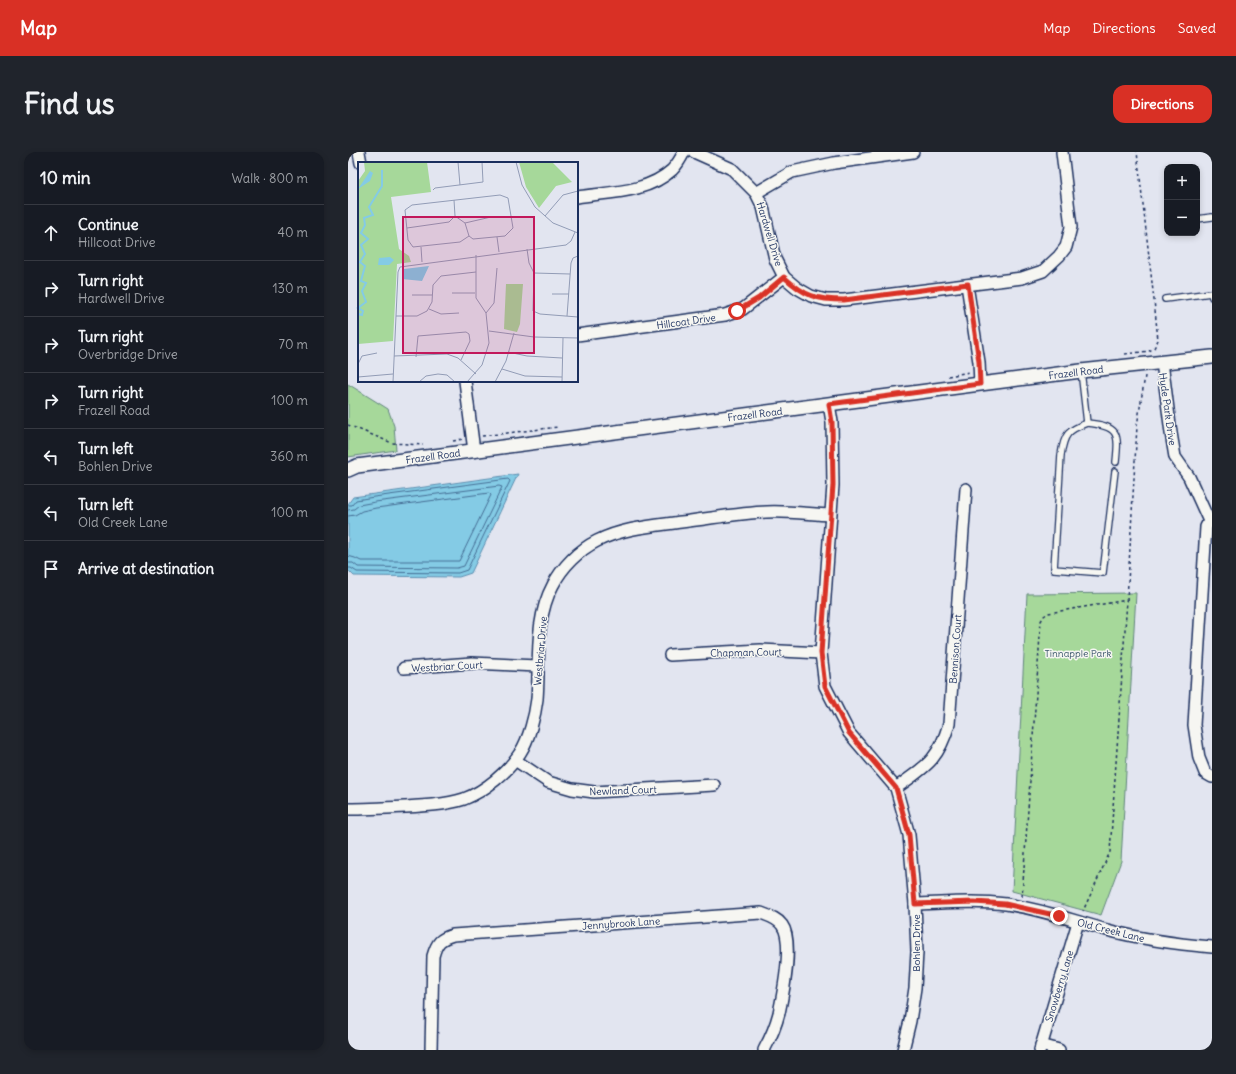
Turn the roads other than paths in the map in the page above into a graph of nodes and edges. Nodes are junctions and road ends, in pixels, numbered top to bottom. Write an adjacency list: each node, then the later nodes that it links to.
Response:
1 (360, 152): 6 (street)
2 (684, 152): 8 (street)
3 (694, 152): 7 (street, Hardwell Drive)
4 (913, 152): 7 (street)
5 (1062, 152): 12 (street, Hardwell Drive)
6 (361, 162)
7 (756, 193): 11 (street, Hardwell Drive)
8 (578, 197)
9 (1212, 218): 10 (lane)
10 (1200, 219)
11 (784, 277): 12 (street, Hardwell Drive); 15 (street, Hillcoat Drive)
12 (968, 284): 20 (street)
13 (1212, 297): 14 (lane)
14 (1165, 299)
15 (578, 335)
16 (1212, 357): 17 (street, Frazell Road)
17 (1162, 362): 18 (street, Frazell Road); 29 (street, Hyde Park Drive)
18 (1081, 371): 20 (street, Frazell Road); 22 (lane)
19 (465, 382): 23 (street)
20 (980, 384): 21 (street, Frazell Road)
21 (829, 404): 23 (street, Frazell Road); 28 (street, Bohlen Drive)
22 (1087, 423): 24 (lane); 26 (lane)
23 (474, 451): 25 (street, Frazell Road)
24 (1116, 462)
25 (348, 470)
26 (1115, 471)
27 (966, 489): 37 (street, Bennison Court)
28 (830, 515): 30 (street, Bohlen Drive); 32 (street, Westbriar Drive)
29 (1211, 520): 35 (street, Hyde Park Drive)
30 (821, 653): 31 (street, Chapman Court); 37 (street, Bohlen Drive)
31 (670, 654)
32 (538, 666): 33 (street, Westbriar Court); 34 (street, Westbriar Drive)
33 (404, 668)
34 (515, 760): 36 (street, Newland Court); 38 (street, Westbriar Drive)
35 (1212, 777)
36 (714, 785)
37 (896, 788): 39 (street, Bohlen Drive)
38 (348, 809)
39 (915, 904): 40 (street, Old Creek Lane); 45 (street, Bohlen Drive)
40 (1078, 922): 41 (street, Old Creek Lane); 42 (street, Snowberry Lane)
41 (1212, 947)
42 (1040, 1048): 46 (street)
43 (431, 1050): 44 (street, Jennybrook Lane)
44 (764, 1050)
45 (903, 1050)
46 (1059, 1050)

